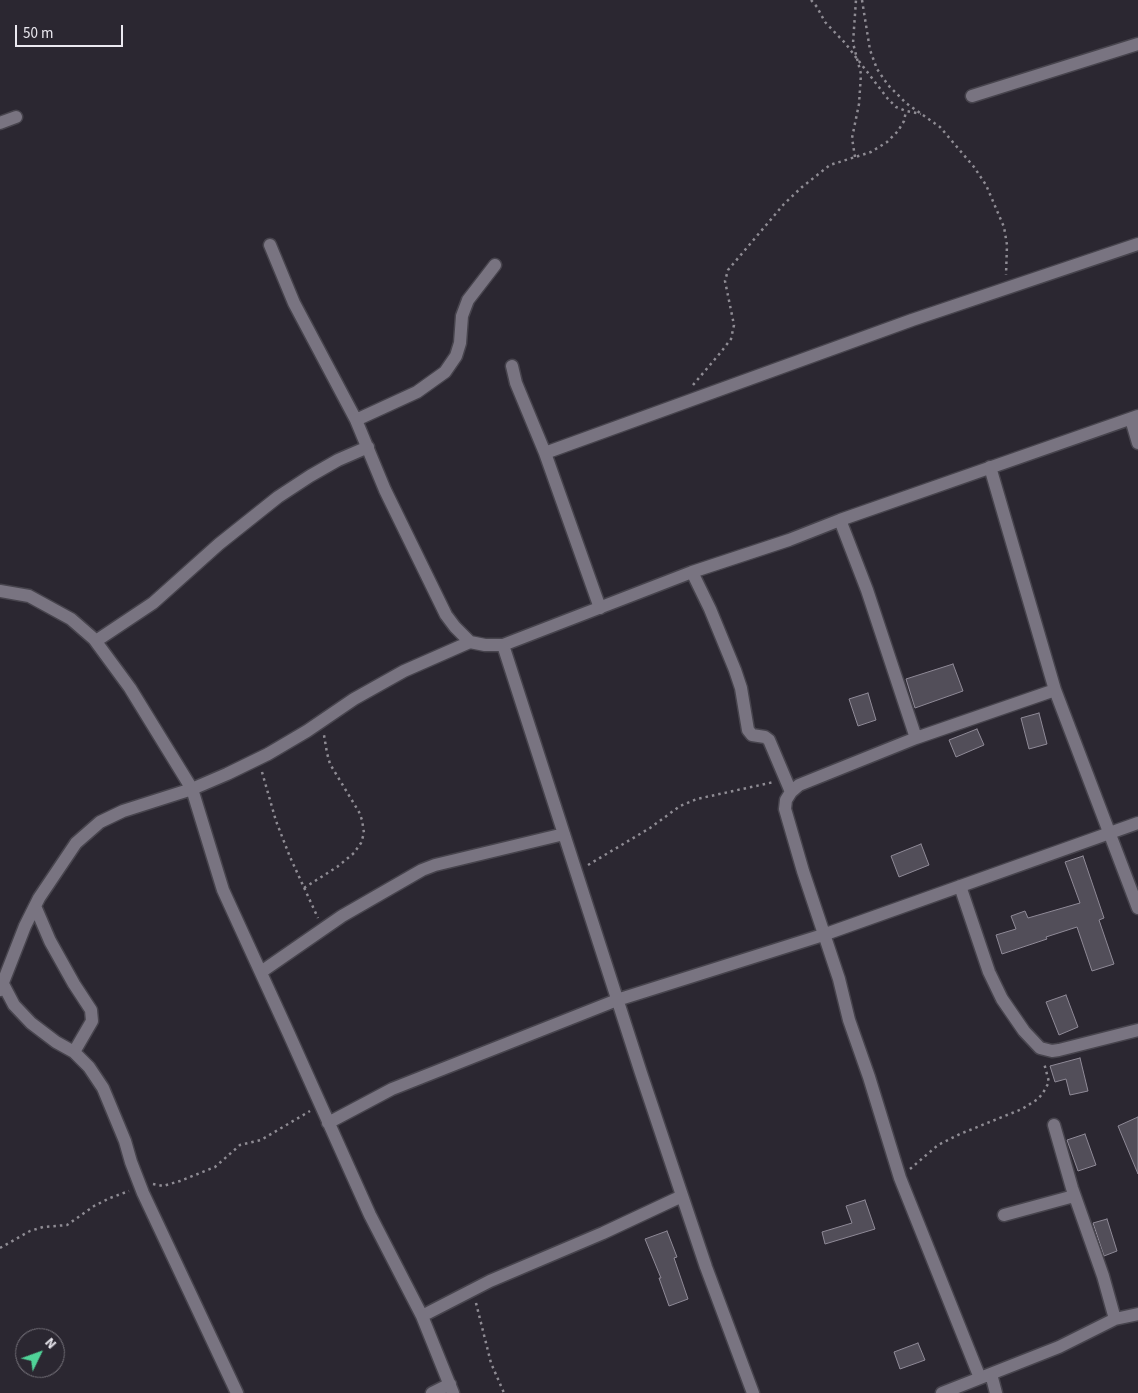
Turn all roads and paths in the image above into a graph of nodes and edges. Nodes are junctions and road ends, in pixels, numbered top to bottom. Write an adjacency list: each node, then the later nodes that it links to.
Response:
1 (811, 0): 5 (path)
2 (856, 0): 5 (path)
3 (862, 0): 8 (path)
4 (1138, 44): 6 (street)
5 (858, 59): 7 (path); 11 (path)
6 (972, 96)
7 (906, 111): 8 (path); 11 (path)
8 (924, 114): 15 (path)
9 (16, 118): 10 (street)
10 (0, 123)
11 (855, 157): 17 (path)
12 (1138, 244): 15 (street)
13 (270, 245): 19 (street)
14 (495, 265): 19 (street)
15 (1005, 289): 17 (street)
16 (512, 366): 22 (street)
17 (678, 404): 22 (street)
18 (1135, 418): 20 (street); 23 (street)
19 (356, 420): 21 (street)
20 (1138, 443)
21 (368, 447): 28 (street); 29 (street)
22 (545, 452): 27 (street)
23 (990, 467): 24 (street); 31 (street)
24 (840, 520): 25 (street); 33 (street)
25 (692, 572): 27 (street); 35 (street)
26 (0, 591): 28 (street)
27 (600, 608): 30 (street)
28 (96, 641): 36 (street)
29 (470, 642): 30 (street); 32 (street)
30 (503, 645): 40 (street)
31 (1055, 690): 33 (street); 39 (street)
32 (322, 721): 34 (street); 43 (path)
33 (916, 738): 37 (street)
34 (258, 758): 36 (street); 43 (path)
35 (786, 780): 37 (street); 41 (path)
36 (192, 789): 44 (street); 48 (street)
37 (791, 792): 47 (street)
38 (1138, 822): 39 (street)
39 (1110, 832): 42 (street); 45 (street)
40 (564, 834): 41 (street); 46 (street)
41 (576, 873): 50 (street)
42 (960, 886): 47 (street); 52 (street)
43 (304, 888): 46 (path)
44 (36, 906): 49 (street); 53 (street)
45 (1138, 908)
46 (323, 928): 48 (street)
47 (824, 935): 50 (street); 57 (street)
48 (261, 972): 54 (street)
49 (1, 987): 53 (street)
50 (617, 1000): 55 (street); 59 (street)
51 (1138, 1030): 52 (street)
52 (1040, 1048): 57 (path)
53 (74, 1052): 58 (street)
54 (320, 1105): 55 (street); 58 (path)
55 (328, 1123): 65 (street)
56 (1054, 1125): 60 (street)
57 (900, 1178): 67 (street)
58 (141, 1187): 62 (path); 69 (street)
59 (682, 1196): 63 (street); 72 (street)
60 (1074, 1196): 61 (street); 66 (street)
61 (1004, 1215)
62 (0, 1248)
63 (474, 1290): 65 (street); 71 (path)
64 (1138, 1314): 66 (street)
65 (422, 1316): 68 (street)
66 (1115, 1319): 67 (street)
67 (986, 1376): 73 (street); 74 (street)
68 (452, 1389): 70 (street)
69 (237, 1393)
70 (432, 1393)
71 (504, 1393)
72 (753, 1393)
73 (942, 1393)
74 (996, 1393)

